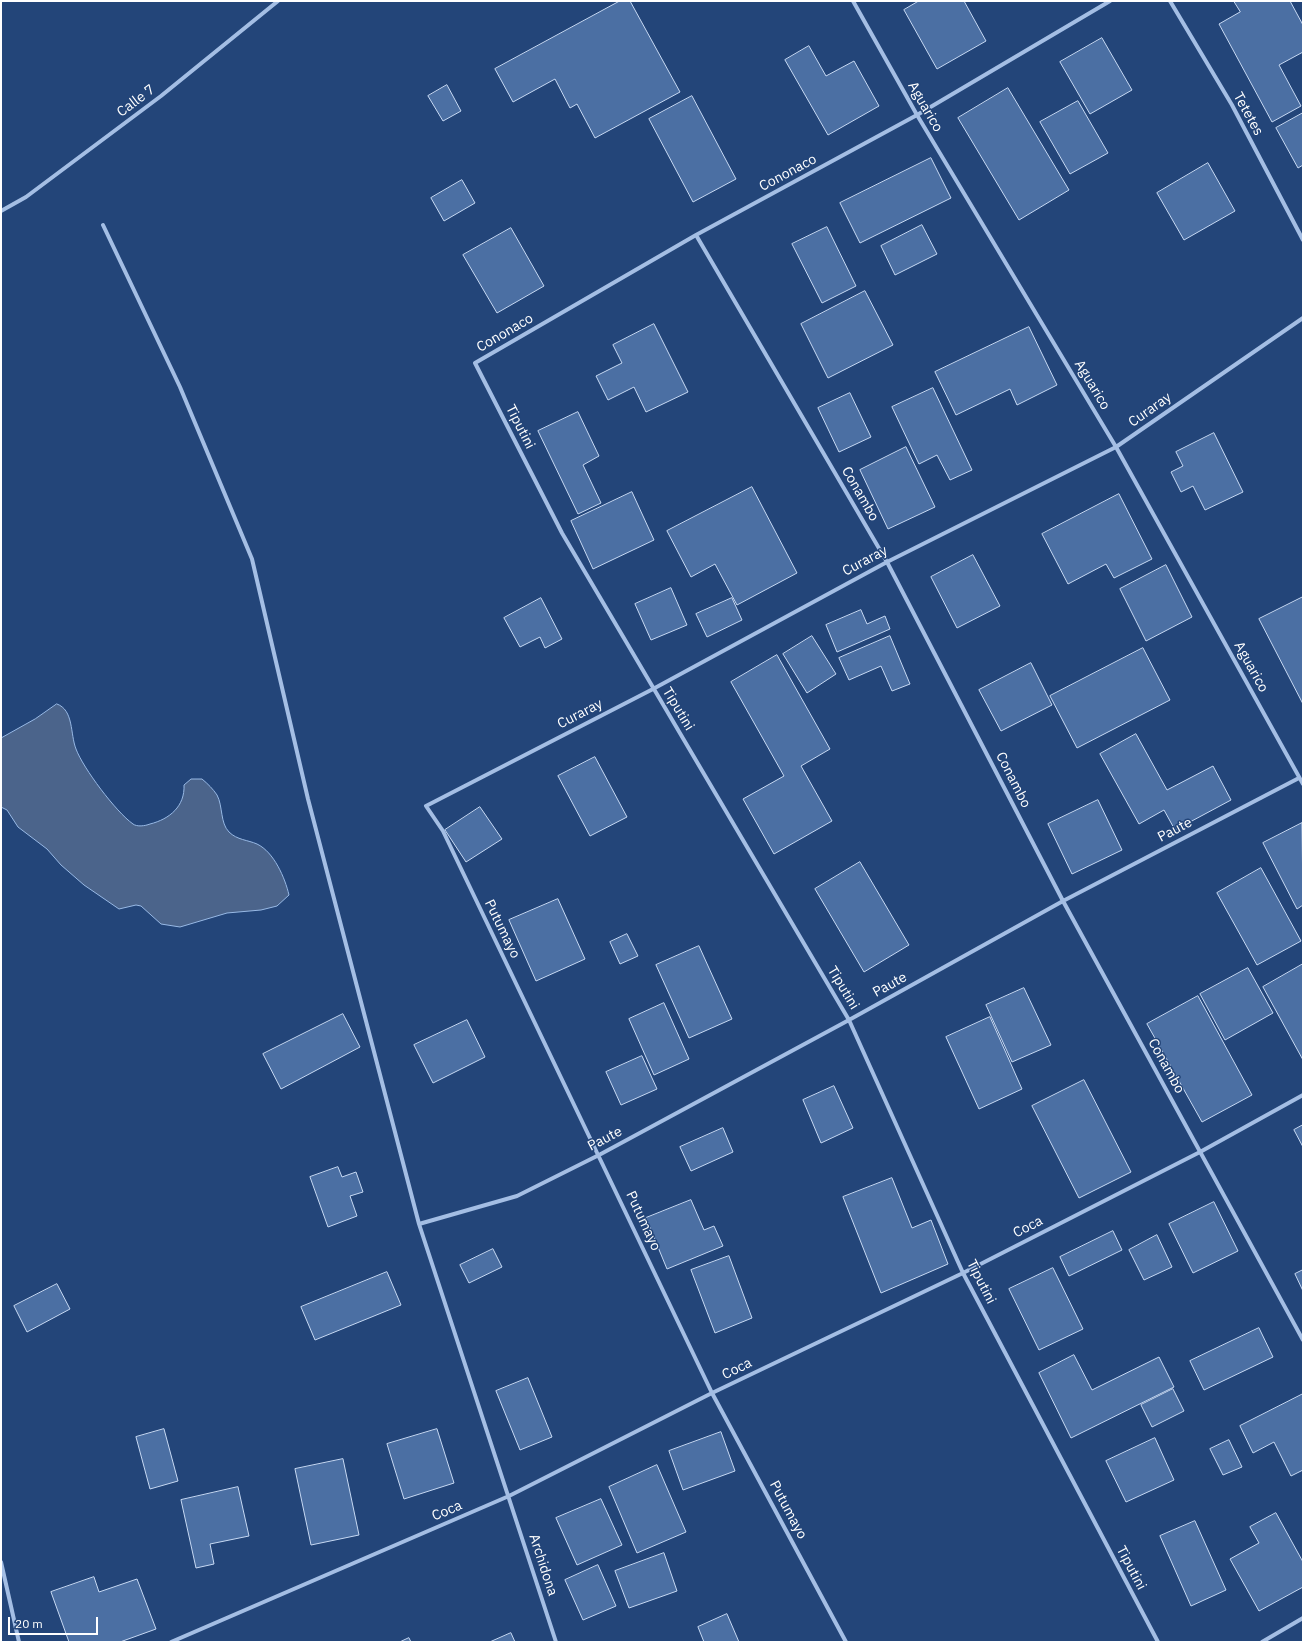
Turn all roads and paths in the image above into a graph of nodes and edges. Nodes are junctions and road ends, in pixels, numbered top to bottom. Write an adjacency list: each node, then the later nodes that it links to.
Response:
1 (278, 1): 6 (street, Calle 7)
2 (853, 1): 5 (street, Aguarico)
3 (1110, 1): 5 (street, Cononaco)
4 (1170, 1): 9 (street, Tetetes)
5 (917, 116): 8 (street, Cononaco); 12 (street, Aguarico)
6 (1, 211)
7 (103, 225): 23 (street, Archidona)
8 (696, 235): 11 (street, Cononaco); 13 (street, Conambo)
9 (1303, 240)
10 (1303, 318): 12 (street, Curaray)
11 (475, 364): 14 (street, Tiputini)
12 (1116, 447): 13 (street, Curaray); 15 (street, Aguarico)
13 (887, 562): 14 (street, Curaray); 18 (street, Conambo)
14 (653, 689): 17 (street, Curaray); 19 (street, Tiputini)
15 (1299, 778): 16 (street, Aguarico); 18 (street, Paute)
16 (1303, 784)
17 (426, 806): 22 (street, Putumayo)
18 (1063, 901): 19 (street, Paute); 21 (street, Conambo)
19 (849, 1020): 22 (street, Paute); 24 (street, Tiputini)
20 (1303, 1095): 21 (street, Coca)
21 (1200, 1152): 24 (street, Coca); 25 (street, Conambo)
22 (599, 1155): 23 (street, Paute); 26 (street, Putumayo)
23 (419, 1224): 27 (street, Archidona)
24 (963, 1273): 26 (street, Coca); 34 (street, Tiputini)
25 (1303, 1340)
26 (712, 1393): 27 (street, Coca); 33 (street, Putumayo)
27 (509, 1496): 31 (street, Coca); 32 (street, Archidona)
28 (1, 1562): 30 (street)
29 (1303, 1618): 35 (street)
30 (19, 1642)
31 (171, 1642)
32 (556, 1642)
33 (846, 1642)
34 (1158, 1642)
35 (1262, 1642)

